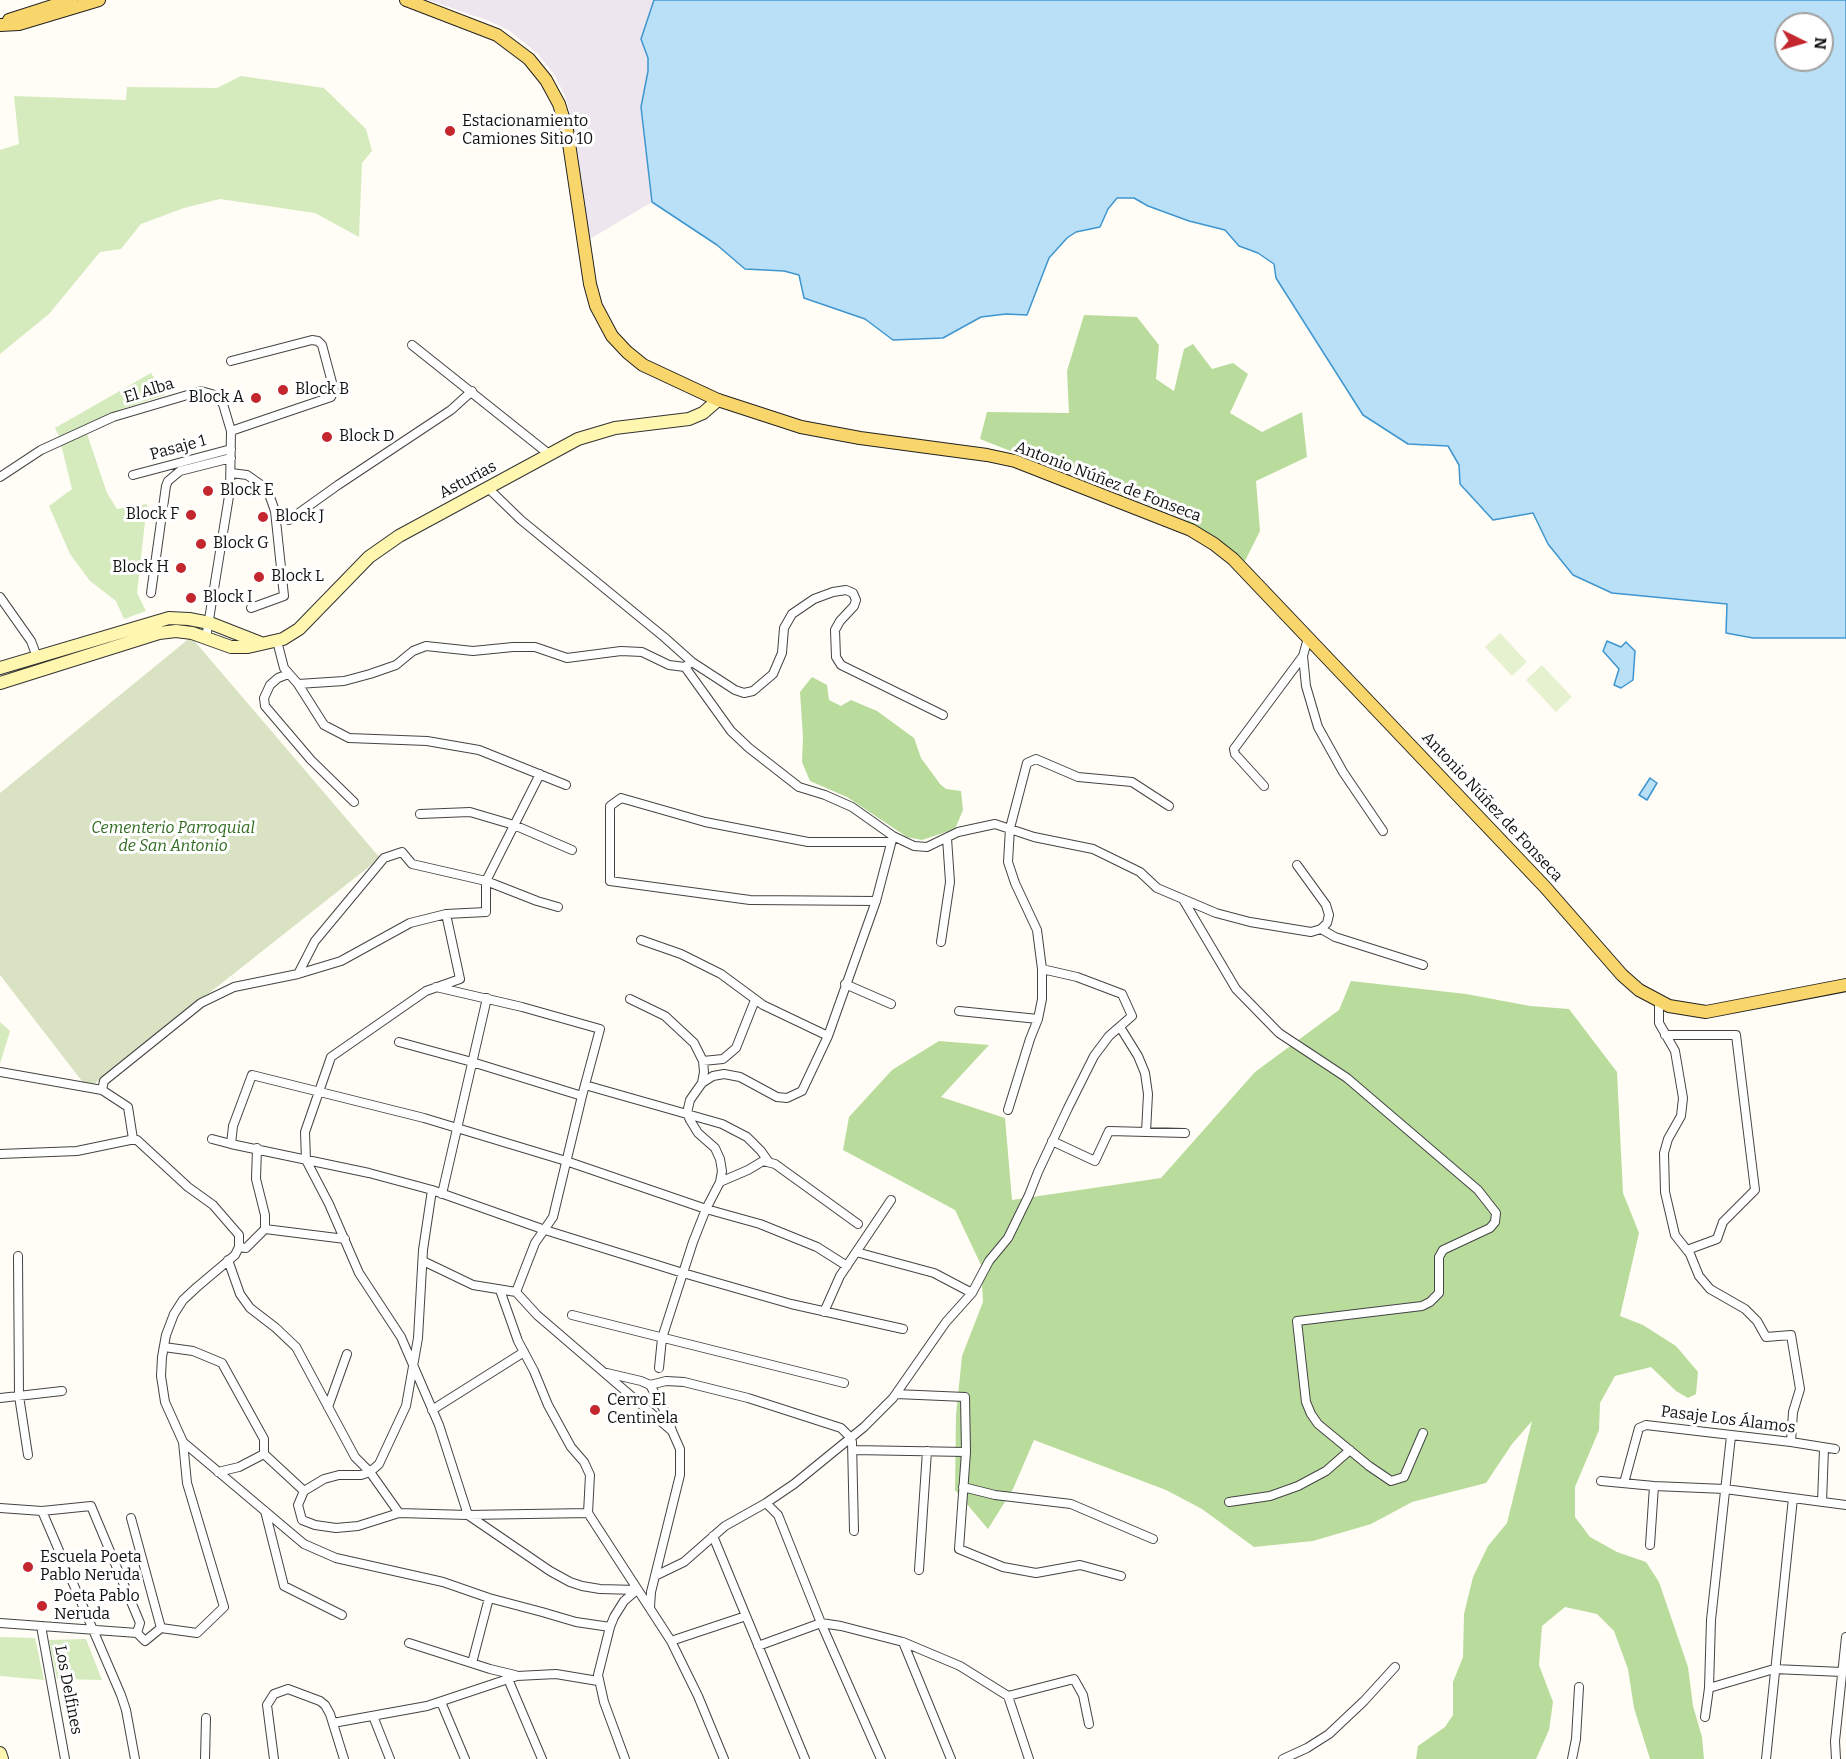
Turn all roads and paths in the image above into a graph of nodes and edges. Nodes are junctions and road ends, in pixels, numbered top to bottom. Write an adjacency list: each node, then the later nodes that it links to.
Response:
1 (71, 0): 4 (main road)
2 (404, 0): 8 (main road, Antonio Núñez de Fonseca)
3 (93, 1): 4 (main road)
4 (0, 25)
5 (412, 345): 7 (street)
6 (231, 361): 9 (street)
7 (472, 391): 11 (street); 16 (street)
8 (718, 400): 11 (street, Asturias); 22 (main road, Antonio Núñez de Fonseca)
9 (231, 431): 10 (street, El Alba); 14 (street, El Alba)
10 (231, 453): 12 (street, El Alba); 13 (street, Pasaje 1); 17 (street)
11 (550, 454): 15 (street, Asturias)
12 (231, 473): 19 (street); 20 (street, El Alba)
13 (133, 475)
14 (0, 477)
15 (488, 488): 23 (street, Asturias); 27 (street)
16 (289, 520)
17 (151, 593)
18 (0, 597): 26 (street)
19 (251, 608)
20 (210, 623): 21 (street, El Alba); 24 (street, Asturias); 26 (street, Asturias)
21 (206, 638): 24 (street, Asturias); 30 (street, Asturias)
22 (1308, 638): 25 (street); 63 (main road, Antonio Núñez de Fonseca)
23 (277, 641): 24 (street, Asturias); 29 (street)
24 (262, 643)
25 (1303, 656): 35 (street); 41 (street)
26 (37, 657): 28 (street, Asturias)
27 (689, 665): 31 (street); 32 (street); 43 (street)
28 (0, 668)
29 (288, 674): 31 (street); 36 (street)
30 (0, 683)
31 (298, 684): 33 (street)
32 (943, 716)
33 (540, 774): 34 (street); 39 (street)
34 (566, 785)
35 (1264, 786)
36 (354, 802)
37 (1169, 806): 40 (street)
38 (420, 814): 39 (street)
39 (514, 825): 44 (street); 46 (street)
40 (1010, 828): 42 (street); 47 (street); 55 (street)
41 (1383, 831)
42 (947, 838): 43 (street); 53 (street)
43 (892, 839): 48 (street); 48 (street)
44 (572, 850)
45 (1297, 865): 51 (street)
46 (486, 881): 49 (street); 50 (street); 56 (street)
47 (1184, 900): 51 (street); 140 (street)
48 (876, 901): 57 (street)
49 (558, 907)
50 (446, 914): 56 (street); 59 (street)
51 (1321, 929): 54 (street)
52 (641, 940): 62 (street)
53 (941, 942)
54 (1423, 965)
55 (1042, 969): 66 (street); 67 (street)
56 (298, 974): 76 (street)
57 (845, 984): 64 (street); 69 (street)
58 (1846, 985): 63 (main road, Antonio Núñez de Fonseca)
59 (435, 987): 60 (street); 77 (street)
60 (487, 998): 72 (street); 75 (street)
61 (630, 999): 71 (street)
62 (755, 1000): 69 (street); 71 (street)
63 (1659, 1002): 68 (street)
64 (891, 1004)
65 (959, 1011): 66 (street)
66 (1038, 1019): 79 (street)
67 (1120, 1027): 82 (street); 86 (street)
68 (1665, 1035): 103 (street); 103 (street)
69 (828, 1036): 74 (street)
70 (399, 1042): 72 (street)
71 (703, 1061): 74 (street)
72 (472, 1062): 78 (street); 81 (street)
73 (0, 1072): 76 (street)
74 (702, 1083): 80 (street)
75 (585, 1085): 78 (street); 80 (street)
76 (102, 1090): 84 (street)
77 (319, 1092): 81 (street); 87 (street); 90 (street)
78 (582, 1096): 91 (street)
79 (1008, 1110)
80 (687, 1113): 92 (street); 93 (street)
81 (457, 1127): 91 (street); 95 (street)
82 (1146, 1132): 83 (street); 86 (street)
83 (1185, 1133)
84 (133, 1139): 89 (street); 102 (street)
85 (212, 1139): 87 (street)
86 (1052, 1141): 112 (street)
87 (231, 1144): 88 (street)
88 (257, 1148): 90 (street); 99 (street)
89 (0, 1154)
90 (306, 1160): 94 (street); 101 (street)
91 (566, 1161): 97 (street); 100 (street)
92 (768, 1161): 93 (street); 98 (street)
93 (720, 1182): 97 (street)
94 (432, 1190): 95 (street); 107 (street)
95 (442, 1194): 100 (street)
96 (891, 1200): 104 (street)
97 (706, 1209): 108 (street); 109 (street)
98 (858, 1224)
99 (265, 1229): 101 (street); 102 (street)
100 (545, 1230): 109 (street); 111 (street)
101 (345, 1239): 120 (street)
102 (239, 1247): 106 (street)
103 (1687, 1250): 136 (street)
104 (856, 1252): 108 (street); 112 (street)
105 (18, 1256): 127 (street)
106 (228, 1260): 117 (street); 129 (street)
107 (423, 1261): 110 (street); 120 (street)
108 (847, 1266): 113 (street)
109 (683, 1273): 113 (street); 116 (street)
110 (501, 1290): 111 (street); 118 (street)
111 (516, 1292): 122 (street)
112 (972, 1293): 126 (street)
113 (824, 1312): 115 (street)
114 (572, 1315): 116 (street)
115 (903, 1329)
116 (662, 1338): 121 (street); 123 (street)
117 (164, 1347): 135 (street); 143 (street)
118 (524, 1352): 130 (street); 162 (street)
119 (347, 1354): 129 (street)
120 (414, 1367): 130 (street); 146 (street)
121 (658, 1368)
122 (607, 1373): 124 (street); 131 (street)
123 (844, 1383)
124 (650, 1385): 131 (street); 134 (street)
125 (62, 1391): 127 (street)
126 (896, 1394): 134 (street); 142 (street)
127 (19, 1396): 128 (street); 144 (street)
128 (0, 1398)
129 (328, 1407): 146 (street)
130 (432, 1410): 163 (street)
131 (672, 1431): 170 (street)
132 (1423, 1433): 140 (street)
133 (1731, 1436): 136 (street, Pasaje Los Álamos); 148 (street, Pasaje Los Álamos); 151 (street)
134 (850, 1437): 139 (street); 156 (street)
135 (183, 1442): 145 (street); 181 (street)
136 (1791, 1442): 137 (street, Pasaje Los Álamos)
137 (1824, 1449): 138 (street, Pasaje Los Álamos); 155 (street)
138 (1834, 1449)
139 (853, 1450): 141 (street); 165 (street)
140 (1350, 1450): 154 (street)
141 (927, 1451): 142 (street); 169 (street)
142 (966, 1452): 150 (street)
143 (264, 1454): 145 (street); 152 (street)
144 (28, 1455)
145 (218, 1472): 160 (street)
146 (370, 1472): 152 (street); 161 (street)
147 (1601, 1481): 148 (street)
148 (1624, 1483): 149 (street)
149 (1654, 1486): 151 (street); 168 (street)
150 (963, 1487): 167 (street); 171 (street)
151 (1725, 1489): 153 (street); 197 (street)
152 (304, 1491): 161 (street)
153 (1792, 1498): 155 (street); 191 (street)
154 (1229, 1502)
155 (1822, 1502): 157 (street)
156 (766, 1503): 166 (street); 178 (street)
157 (1846, 1505)
158 (0, 1508): 159 (street)
159 (42, 1511): 182 (street); 183 (street)
160 (265, 1511): 173 (street); 175 (street)
161 (399, 1513): 163 (street)
162 (588, 1513): 163 (street); 172 (street)
163 (468, 1515): 172 (street)
164 (131, 1518): 181 (street)
165 (854, 1531)
166 (713, 1536): 170 (street); 176 (street)
167 (1153, 1539)
168 (1650, 1545)
169 (919, 1570)
170 (655, 1576): 174 (street)
171 (1121, 1576)
172 (638, 1590): 174 (street); 180 (street)
173 (489, 1598): 180 (street); 189 (street)
174 (650, 1607): 185 (street)
175 (342, 1615)
176 (746, 1616): 185 (street); 188 (street)
177 (0, 1623): 179 (street)
178 (821, 1623): 186 (street); 188 (street); 218 (street)
179 (41, 1626): 182 (street); 207 (street, Los Delfines)
180 (610, 1627): 195 (street)
181 (161, 1628): 183 (street)
182 (95, 1630): 183 (street); 208 (street)
183 (137, 1633)
184 (1846, 1637): 192 (street)
185 (671, 1641): 216 (street)
186 (903, 1642): 198 (street); 219 (street)
187 (409, 1643): 189 (street)
188 (758, 1646): 217 (street)
189 (472, 1663): 193 (street)
190 (1395, 1667): 221 (street)
191 (1774, 1669): 192 (street); 197 (street); 223 (street)
192 (1842, 1672): 224 (street)
193 (517, 1676): 194 (street); 195 (street)
194 (508, 1679): 199 (street); 214 (street)
195 (598, 1681): 215 (street)
196 (1579, 1687): 222 (street)
197 (1709, 1688): 201 (street)
198 (1008, 1696): 204 (street); 220 (street)
199 (441, 1702): 200 (street); 213 (street)
200 (373, 1716): 203 (street); 212 (street)
201 (1705, 1718)
202 (206, 1719): 209 (street)
203 (333, 1723): 210 (street); 211 (street)
204 (1089, 1724)
205 (0, 1753): 206 (street)
206 (2, 1759)
207 (65, 1759)
208 (135, 1759)
209 (205, 1759)
210 (274, 1759)
211 (344, 1759)
212 (390, 1759)
213 (465, 1759)
214 (542, 1759)
215 (624, 1759)
216 (724, 1759)
217 (805, 1759)
218 (881, 1759)
219 (951, 1759)
220 (1029, 1759)
221 (1283, 1759)
222 (1572, 1759)
223 (1766, 1759)
224 (1836, 1759)

